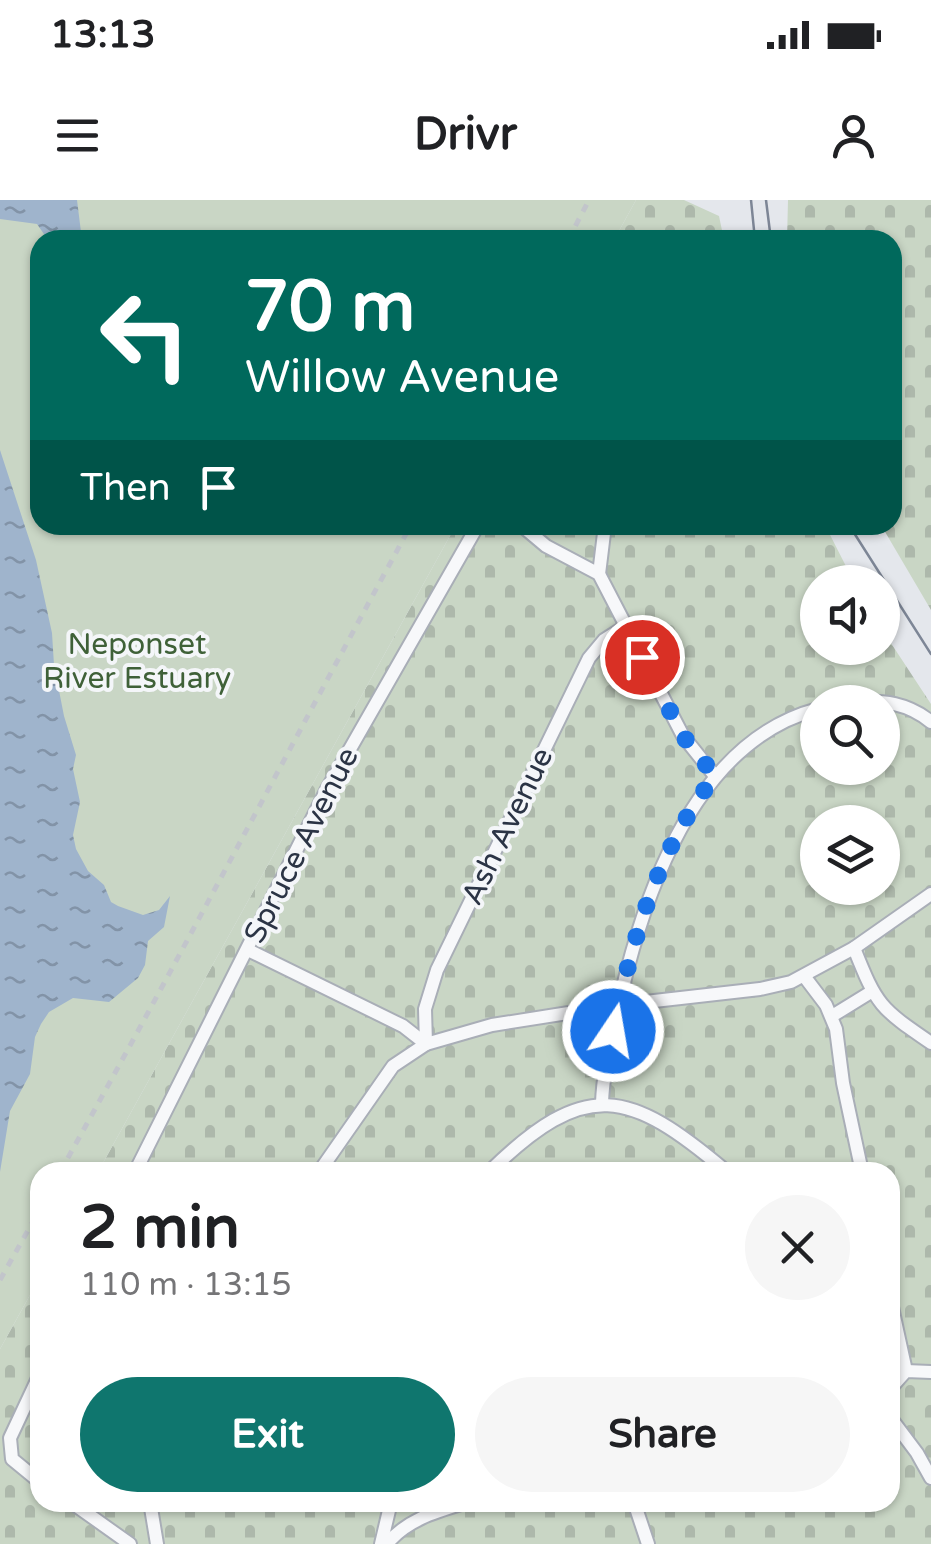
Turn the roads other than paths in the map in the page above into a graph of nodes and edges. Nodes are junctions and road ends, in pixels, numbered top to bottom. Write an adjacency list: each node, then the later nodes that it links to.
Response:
1 (472, 535): 12 (lane, Spruce Avenue)
2 (533, 535): 4 (lane)
3 (605, 535): 4 (lane)
4 (599, 574): 5 (lane)
5 (626, 626): 9 (lane); 18 (lane, Ash Avenue)
6 (900, 705): 8 (lane)
7 (800, 717): 9 (lane)
8 (931, 722)
9 (715, 776): 15 (lane)
10 (931, 894): 11 (lane)
11 (854, 948): 13 (lane); 14 (lane)
12 (248, 950): 18 (lane); 20 (lane, Spruce Avenue)
13 (804, 976): 15 (lane); 16 (lane)
14 (871, 992): 16 (lane); 17 (lane)
15 (618, 1005): 18 (lane); 19 (lane)
16 (832, 1016): 24 (lane)
17 (931, 1043)
18 (426, 1044): 21 (lane)
19 (602, 1103): 22 (lane); 23 (lane)
20 (141, 1162)
21 (326, 1162)
22 (502, 1162)
23 (713, 1162)
24 (860, 1162)
25 (900, 1344): 26 (lane)
26 (906, 1371): 27 (lane); 28 (lane)
27 (931, 1372)
28 (900, 1377)
29 (30, 1395): 31 (lane)
30 (900, 1430): 33 (lane)
31 (6, 1462): 32 (lane)
32 (30, 1476)
33 (931, 1478)
34 (85, 1512): 39 (lane)
35 (152, 1512): 40 (lane)
36 (389, 1512): 41 (lane)
37 (439, 1512): 41 (lane)
38 (637, 1512): 42 (lane)
39 (130, 1544)
40 (157, 1544)
41 (384, 1544)
42 (648, 1544)

